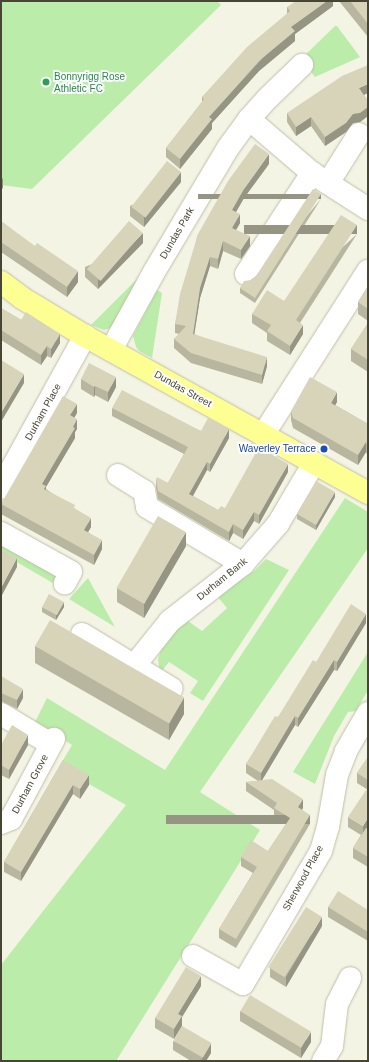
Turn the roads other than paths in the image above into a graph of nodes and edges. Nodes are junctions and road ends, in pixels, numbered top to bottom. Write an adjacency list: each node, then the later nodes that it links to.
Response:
1 (302, 65): 2 (street, Dundas Park)
2 (249, 119): 4 (street); 10 (street, Dundas Park)
3 (359, 134): 4 (street)
4 (320, 178): 5 (street); 7 (street)
5 (368, 210)
6 (368, 271): 11 (street)
7 (246, 274)
8 (1, 282): 9 (main road, Dundas Street)
9 (85, 336): 10 (main road, Dundas Street); 14 (street, Durham Place)
10 (111, 350): 11 (main road, Dundas Street)
11 (263, 435): 12 (main road, Dundas Street)
12 (314, 463): 15 (main road, Dundas Street); 17 (street, Durham Bank)
13 (118, 475): 17 (street)
14 (1, 488)
15 (368, 493)
16 (1, 533): 18 (street)
17 (243, 564): 20 (street, Durham Bank)
18 (65, 583)
19 (82, 634): 20 (street)
20 (134, 666): 21 (street)
21 (172, 689)
22 (368, 713): 25 (street, Sherwood Place)
23 (1, 714): 24 (street, Durham Grove)
24 (1, 823)
25 (193, 956)
26 (350, 978): 27 (street)
27 (323, 1061)

